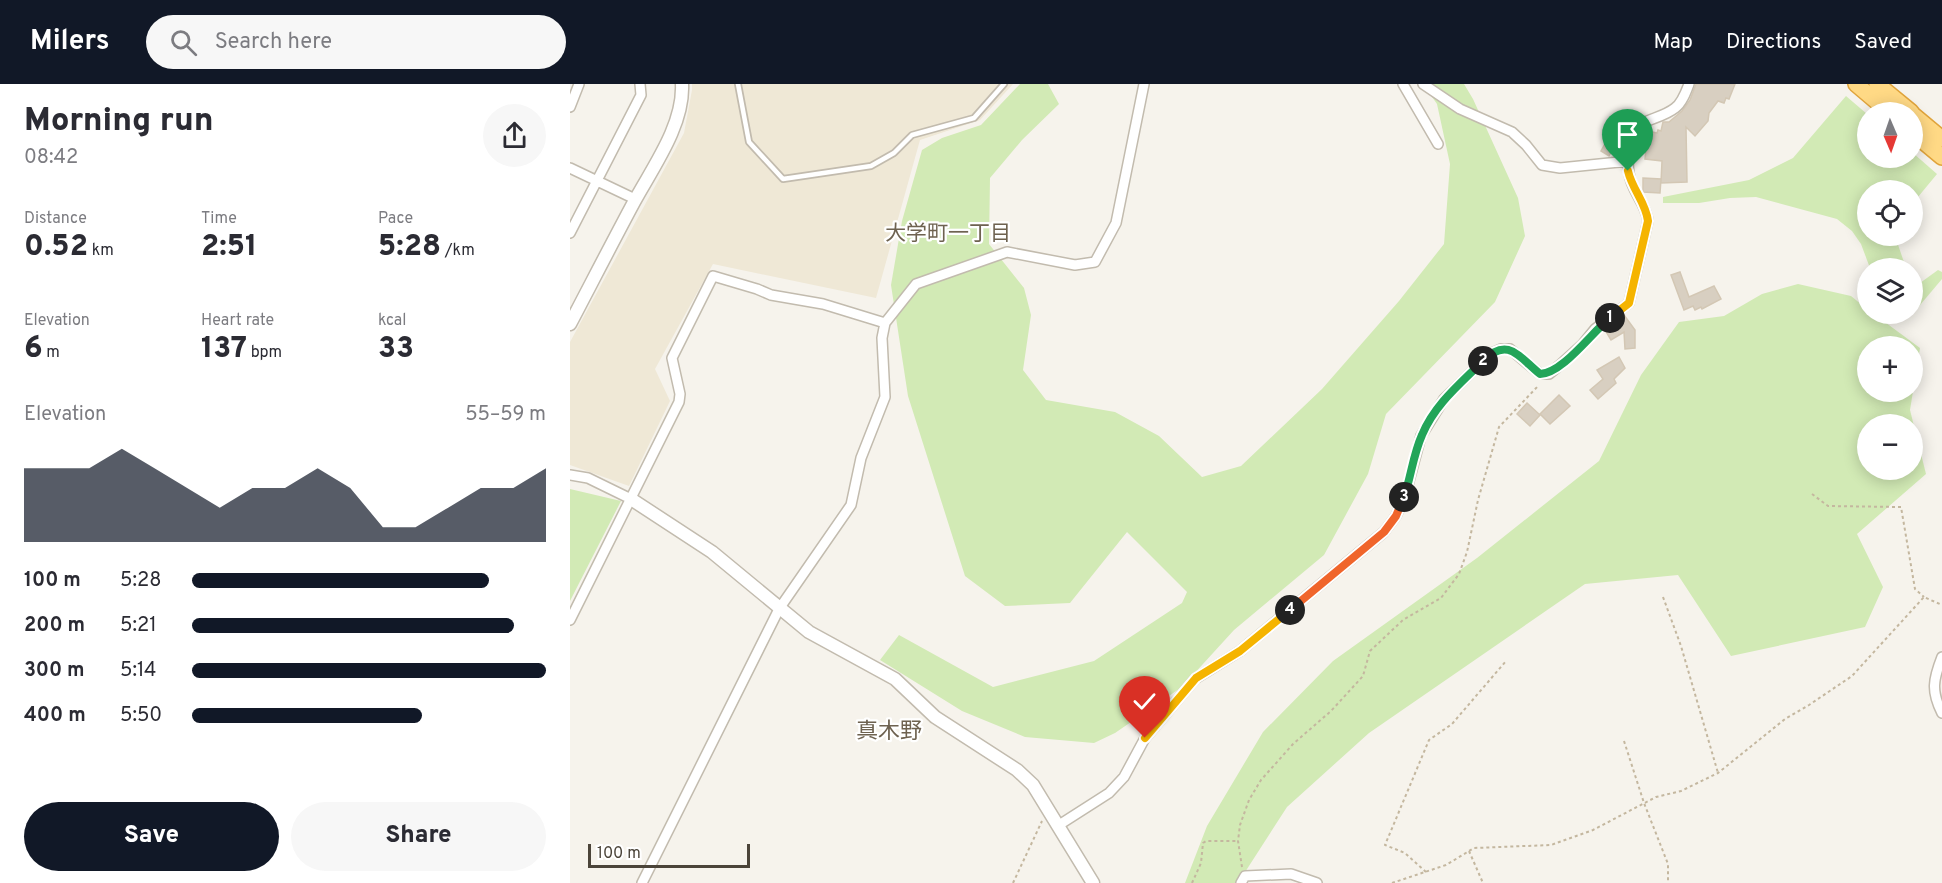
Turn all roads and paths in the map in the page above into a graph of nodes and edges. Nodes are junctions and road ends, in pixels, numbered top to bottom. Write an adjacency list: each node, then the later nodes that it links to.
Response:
1 (579, 84): 14 (street)
2 (640, 84): 22 (street)
3 (682, 84): 23 (street)
4 (738, 84): 5 (lane)
5 (1004, 84)
6 (1144, 84): 25 (street)
7 (1403, 84): 18 (street)
8 (1422, 84): 20 (street)
9 (1689, 84): 20 (street)
10 (1856, 84): 12 (highway)
11 (1877, 84): 13 (highway)
12 (1877, 102)
13 (1899, 102)
14 (570, 107)
15 (1923, 123): 16 (highway)
16 (1942, 139)
17 (1923, 141): 19 (highway)
18 (1438, 144)
19 (1942, 157)
20 (1629, 161): 27 (street)
21 (570, 168): 22 (street)
22 (597, 181): 23 (street); 24 (street)
23 (636, 199): 26 (street)
24 (570, 233)
25 (885, 323): 30 (street); 34 (street)
26 (570, 324)
27 (1549, 374): 43 (street); 44 (path)
28 (570, 475): 30 (street)
29 (1812, 494): 32 (path)
30 (631, 499): 34 (street); 35 (street)
31 (1662, 597): 40 (path)
32 (1924, 597): 33 (path); 40 (path)
33 (1942, 605)
34 (779, 609): 42 (street); 48 (street)
35 (570, 620)
36 (1942, 657): 38 (street)
37 (1506, 661): 46 (path)
38 (1942, 713)
39 (1624, 741): 41 (path)
40 (1718, 773): 41 (path)
41 (1644, 803): 45 (path); 55 (path)
42 (1049, 808): 43 (street); 49 (path)
43 (1059, 825): 50 (street)
44 (1238, 841): 47 (path); 51 (path)
45 (1469, 851): 46 (path); 54 (path)
46 (1426, 872): 53 (path)
47 (1243, 880): 52 (street)
48 (642, 883)
49 (1012, 883)
50 (1094, 883)
51 (1192, 883)
52 (1317, 883)
53 (1392, 883)
54 (1483, 883)
55 (1668, 883)

